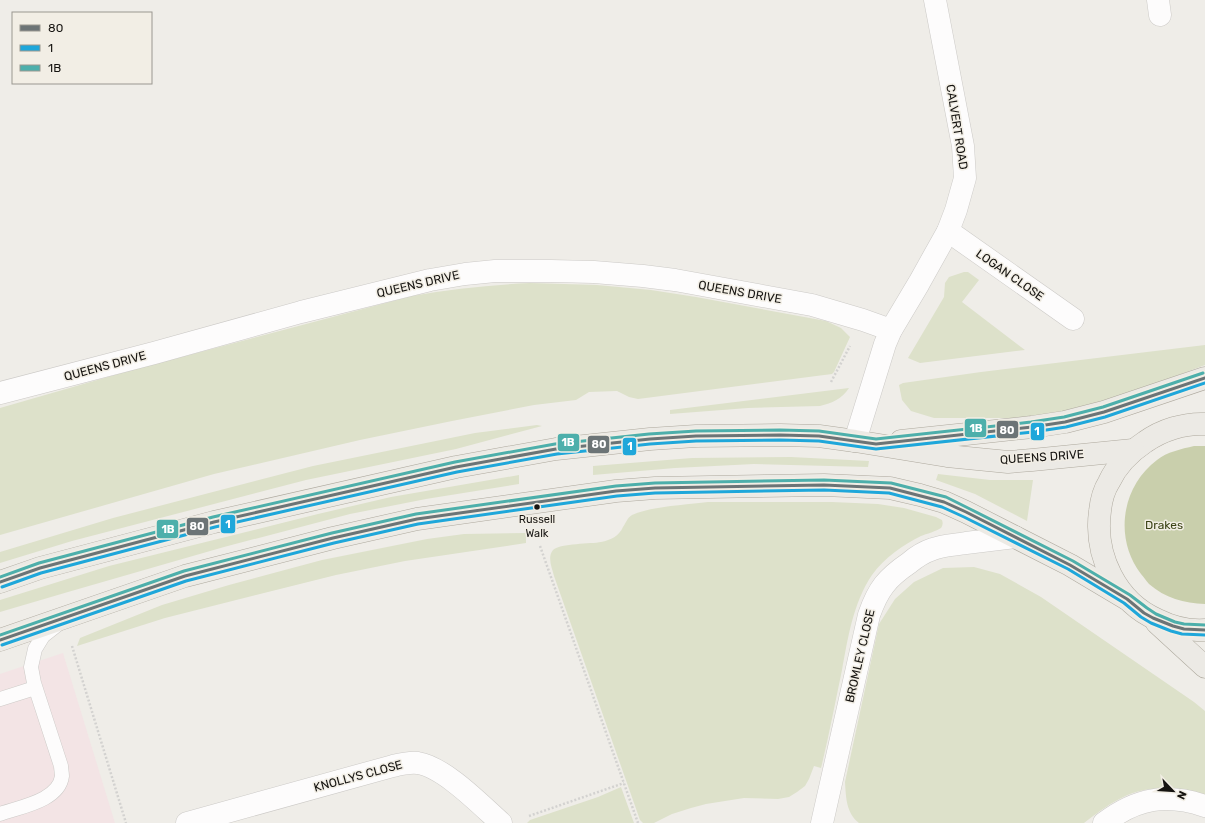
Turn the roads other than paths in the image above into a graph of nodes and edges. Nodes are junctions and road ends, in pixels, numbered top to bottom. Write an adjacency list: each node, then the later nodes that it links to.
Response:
1 (935, 0): 2 (street, CALVERT ROAD)
2 (948, 231): 3 (street, LOGAN CLOSE); 4 (street, CALVERT ROAD)
3 (1073, 319)
4 (891, 330): 6 (street, QUEENS DRIVE); 10 (street)
5 (1205, 378): 10 (main road)
6 (0, 393)
7 (1205, 409): 9 (main road)
8 (1205, 424): 9 (main road)
9 (1170, 429): 11 (main road)
10 (866, 442): 11 (main road, QUEENS DRIVE); 13 (main road, QUEENS DRIVE)
11 (1133, 450): 14 (main road)
12 (1015, 537): 14 (main road); 15 (main road); 26 (street, BROMLEY CLOSE)
13 (0, 582)
14 (1127, 599): 16 (main road)
15 (66, 618): 18 (main road); 20 (lane)
16 (1152, 618): 17 (main road); 19 (main road)
17 (1205, 630)
18 (0, 640)
19 (1205, 667)
20 (35, 688): 21 (lane); 23 (lane)
21 (0, 700)
22 (1205, 806): 27 (street)
23 (0, 814)
24 (195, 822): 25 (street, KNOLLYS CLOSE)
25 (501, 823)
26 (822, 823)
27 (1104, 823)

